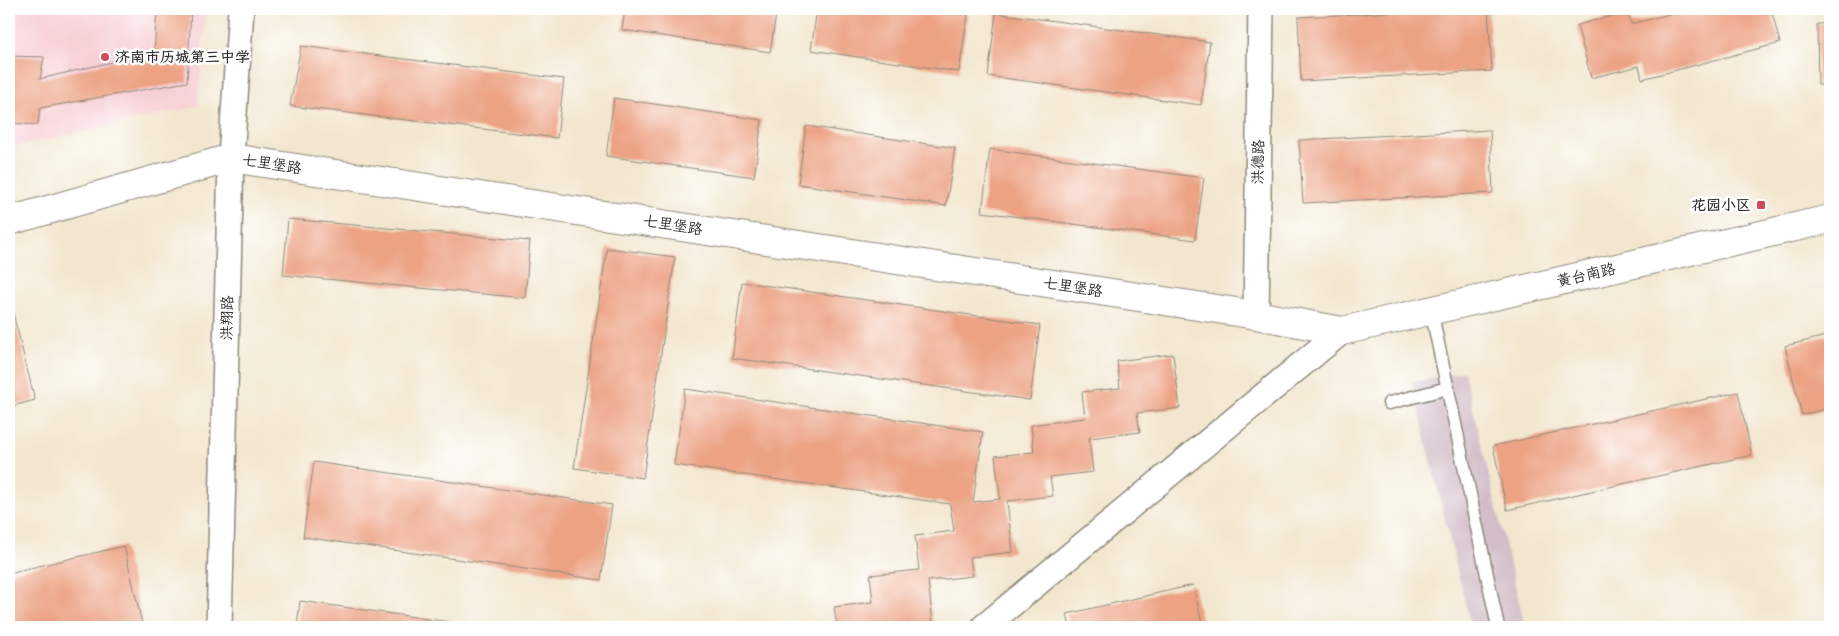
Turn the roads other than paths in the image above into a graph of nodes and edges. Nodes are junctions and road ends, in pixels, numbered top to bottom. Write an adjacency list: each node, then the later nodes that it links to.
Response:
1 (241, 9): 3 (street, 洪翔路)
2 (1261, 9): 7 (street, 洪德路)
3 (231, 158): 5 (main road, 七里堡路); 7 (main road, 七里堡路); 11 (street, 洪翔路)
4 (1830, 219): 6 (main road, 黄台南路)
5 (9, 221)
6 (1431, 310): 8 (main road, 黄台南路); 9 (lane)
7 (1256, 315): 8 (main road, 七里堡路)
8 (1342, 331): 12 (street)
9 (1448, 388): 10 (lane); 13 (lane)
10 (1388, 403)
11 (219, 627)
12 (984, 627)
13 (1498, 627)

